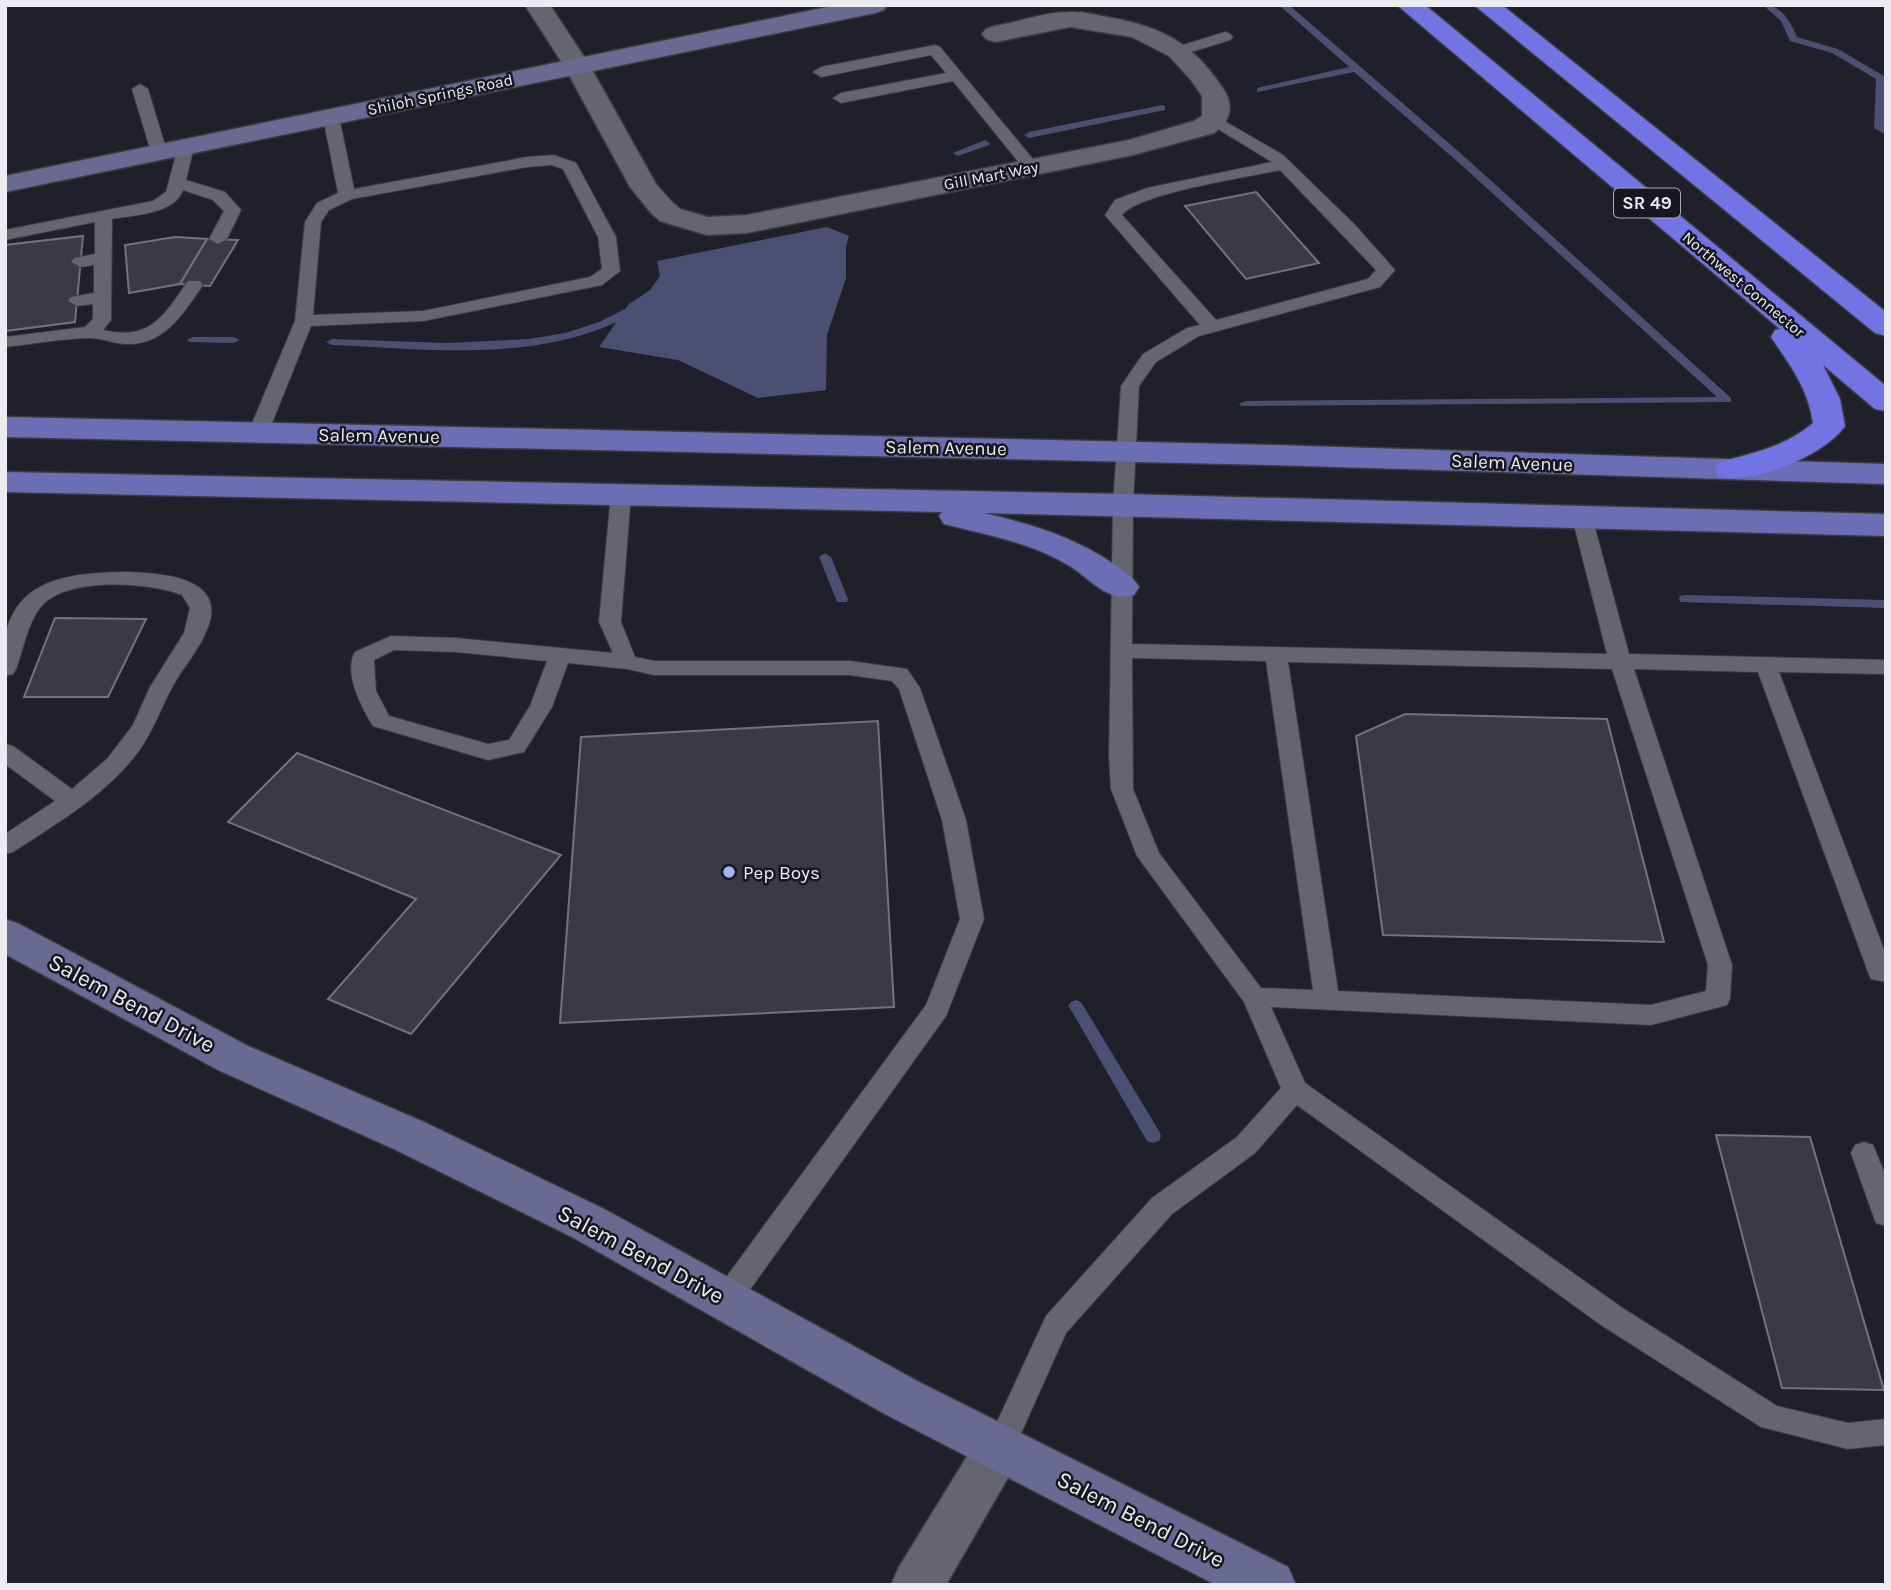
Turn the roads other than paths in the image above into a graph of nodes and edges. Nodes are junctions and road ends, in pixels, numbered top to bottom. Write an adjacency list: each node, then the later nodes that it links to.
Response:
1 (537, 5): 8 (street, Gill Mart Way)
2 (875, 5): 8 (street, Shiloh Springs Road)
3 (1409, 5): 29 (highway, Northwest Connector / SR 49)
4 (1486, 5): 26 (highway, SR 49)
5 (995, 34): 7 (street)
6 (1225, 37): 7 (lane)
7 (1178, 51): 14 (street)
8 (577, 66): 13 (street, Shiloh Springs Road); 18 (street, Gill Mart Way)
9 (821, 72): 10 (lane)
10 (956, 76): 12 (lane); 18 (lane)
11 (140, 89): 16 (lane)
12 (841, 98)
13 (331, 117): 15 (street, Shiloh Springs Road); 21 (lane)
14 (1214, 120): 17 (lane); 18 (street, Gill Mart Way)
15 (186, 147): 16 (street, Shiloh Springs Road); 19 (lane)
16 (159, 152): 20 (street, Shiloh Springs Road)
17 (1283, 165): 34 (lane); 34 (lane)
18 (1031, 167)
19 (177, 182): 22 (lane); 24 (lane)
20 (5, 184)
21 (347, 195): 33 (lane); 33 (lane)
22 (104, 217): 23 (lane); 25 (lane)
23 (5, 235)
24 (218, 239)
25 (104, 258): 27 (lane); 30 (lane)
26 (1800, 258): 32 (highway, SR 49); 35 (highway)
27 (80, 262)
28 (194, 285): 36 (lane)
29 (1751, 290): 38 (highway, Northwest Connector / SR 49); 42 (highway)
30 (103, 297): 31 (lane); 36 (lane)
31 (77, 301)
32 (1886, 307)
33 (304, 321): 40 (lane)
34 (1212, 327): 41 (lane)
35 (1886, 327)
36 (90, 332): 37 (lane)
37 (5, 342)
38 (1886, 402)
39 (5, 427): 40 (main road, Salem Avenue)
40 (258, 433): 41 (main road, Salem Avenue)
41 (1126, 451): 42 (main road, Salem Avenue); 47 (lane)
42 (1731, 469): 43 (main road, Salem Avenue)
43 (1886, 474)
44 (5, 482): 45 (main road)
45 (621, 494): 46 (main road); 54 (lane)
46 (896, 500): 47 (main road); 50 (main road)
47 (1123, 505): 48 (main road); 50 (lane)
48 (1582, 517): 49 (main road); 55 (lane)
49 (1886, 525)
50 (1122, 587): 51 (lane)
51 (1121, 651): 52 (lane); 64 (lane)
52 (1276, 654): 55 (lane); 65 (lane)
53 (560, 655): 53 (lane); 54 (lane)
54 (627, 662): 69 (lane)
55 (1621, 662): 56 (lane); 65 (lane)
56 (1766, 665): 57 (lane); 63 (lane)
57 (1886, 667)
58 (5, 668): 60 (lane)
59 (5, 752): 60 (lane)
60 (70, 801): 61 (lane)
61 (5, 846)
62 (5, 935): 69 (street, Salem Bend Drive)
63 (1883, 972)
64 (1254, 997): 65 (lane); 66 (lane)
65 (1327, 1000)
66 (1295, 1090): 70 (lane); 71 (lane)
67 (1864, 1153): 68 (lane)
68 (1886, 1215)
69 (726, 1300): 71 (street, Salem Bend Drive)
70 (1886, 1432)
71 (1000, 1448): 72 (street); 73 (street, Salem Bend Drive)
72 (917, 1585)
73 (1270, 1585)

